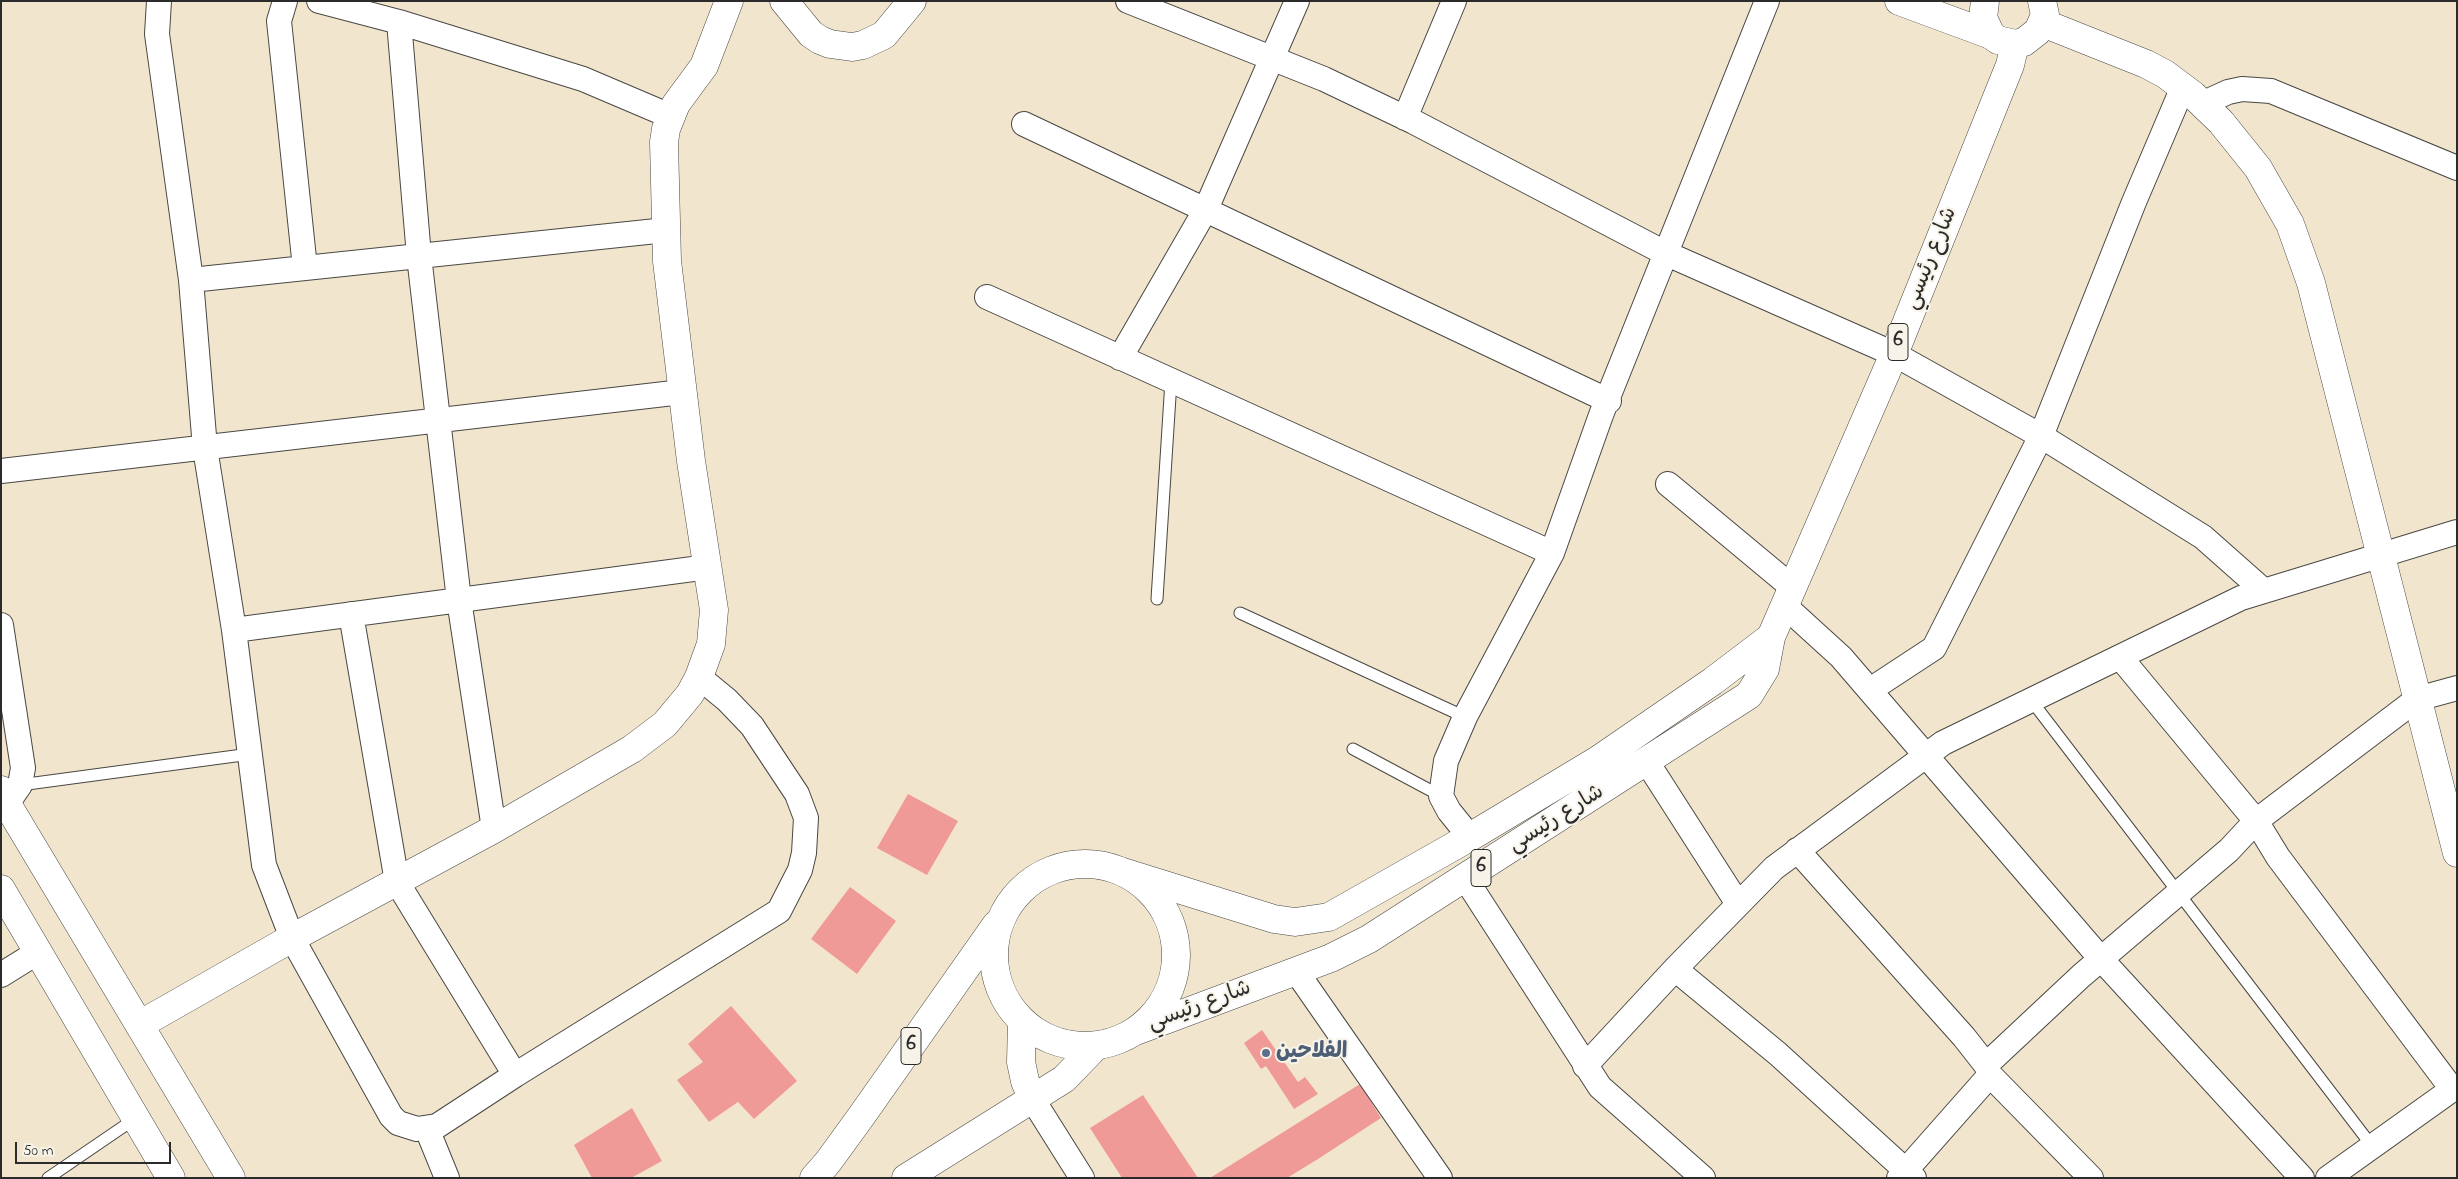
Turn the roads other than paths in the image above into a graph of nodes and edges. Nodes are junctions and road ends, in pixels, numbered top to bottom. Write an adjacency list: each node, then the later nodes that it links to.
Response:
1 (159, 1): 27 (street)
2 (285, 1): 26 (street)
3 (319, 1): 14 (street)
4 (729, 1): 18 (main road)
5 (784, 1): 6 (main road)
6 (912, 1)
7 (1128, 1): 16 (street)
8 (1298, 1): 16 (street)
9 (1454, 1): 19 (street)
10 (1767, 1): 24 (street)
11 (1899, 1): 15 (main road)
12 (1985, 1): 15 (main road)
13 (2042, 12): 15 (main road); 17 (main road)
14 (399, 22): 18 (street); 25 (street)
15 (2003, 39): 29 (main road, شارع رئيسي / 6)
16 (1274, 59): 19 (street); 22 (street)
17 (2193, 95): 21 (street); 35 (street); 41 (main road)
18 (670, 116): 23 (main road)
19 (1405, 118): 24 (street)
20 (1024, 124): 22 (street)
21 (2457, 168)
22 (1206, 209): 30 (street); 33 (street)
23 (666, 230): 25 (street); 32 (main road)
24 (1666, 253): 29 (street); 33 (street)
25 (419, 256): 26 (street); 34 (street)
26 (305, 268): 27 (street)
27 (191, 280): 36 (street)
28 (987, 297): 30 (street)
29 (1894, 354): 35 (street); 44 (main road, شارع رئيسي / 6)
30 (1120, 358): 31 (street)
31 (1171, 382): 40 (street); 45 (lane)
32 (682, 392): 34 (street); 42 (main road)
33 (1609, 401): 40 (street)
34 (439, 420): 36 (street); 46 (street)
35 (2041, 436): 43 (street); 55 (street)
36 (205, 448): 37 (street); 50 (street)
37 (1, 471)
38 (1668, 484): 44 (street)
39 (2457, 532): 41 (street)
40 (1552, 552): 58 (street)
41 (2380, 557): 43 (street); 56 (main road)
42 (708, 567): 46 (street); 53 (main road)
43 (2264, 591): 52 (street)
44 (1789, 597): 51 (main road, شارع رئيسي / 6); 55 (street)
45 (1157, 599)
46 (458, 600): 48 (street); 66 (street)
47 (1240, 613): 58 (lane)
48 (351, 614): 50 (street); 72 (street)
49 (1, 625): 64 (street)
50 (234, 630): 60 (street)
51 (1771, 637): 62 (main road, شارع رئيسي / 6); 67 (main road, شارع رئيسي / 6)
52 (2120, 657): 57 (street); 65 (street)
53 (699, 677): 66 (main road); 89 (street)
54 (2457, 688): 56 (street)
55 (1870, 690): 61 (street)
56 (2417, 699): 65 (street); 69 (main road)
57 (2031, 700): 61 (street); 74 (lane)
58 (1465, 717): 63 (street)
59 (1353, 749): 63 (lane)
60 (250, 754): 64 (lane); 77 (street)
61 (1926, 756): 68 (street); 79 (street)
62 (1647, 762): 71 (main road, شارع رئيسي / 6); 75 (street)
63 (1441, 796): 67 (street)
64 (8, 797): 84 (main road)
65 (2256, 822): 74 (street); 90 (street)
66 (494, 829): 72 (main road)
67 (1470, 837): 70 (main road, شارع رئيسي / 6)
68 (1798, 850): 75 (street); 88 (street)
69 (2457, 853)
70 (1120, 871): 76 (main road, شارع رئيسي); 85 (main road, شارع رئيسي)
71 (1465, 878): 81 (main road, شارع رئيسي / 6); 87 (street)
72 (398, 882): 77 (main road); 89 (street)
73 (1, 889): 78 (main road)
74 (2178, 893): 79 (street); 94 (lane)
75 (1738, 904): 80 (street)
76 (1005, 912): 83 (main road, شارع رئيسي); 100 (main road, شارع رئيسي / 6)
77 (292, 938): 84 (main road); 93 (street)
78 (38, 952): 82 (street); 92 (main road)
79 (2100, 959): 88 (street); 106 (street)
80 (1675, 969): 87 (street); 95 (street)
81 (1296, 971): 85 (main road, شارع رئيسي / 6); 103 (street)
82 (1, 975)
83 (1022, 1022): 86 (main road, شارع رئيسي); 91 (main road)
84 (141, 1024): 98 (main road)
85 (1136, 1031): 86 (main road, شارع رئيسي)
86 (1096, 1046): 91 (main road)
87 (1585, 1066): 104 (street)
88 (1988, 1070): 95 (street); 105 (street)
89 (515, 1075): 93 (street)
90 (2454, 1087): 94 (street)
91 (1034, 1100): 101 (main road); 102 (street)
92 (136, 1118): 96 (lane); 97 (main road)
93 (427, 1129): 99 (street)
94 (2372, 1146): 107 (street)
95 (1906, 1175)
96 (48, 1178)
97 (171, 1178)
98 (231, 1178)
99 (447, 1178)
100 (814, 1178)
101 (906, 1178)
102 (1082, 1178)
103 (1440, 1178)
104 (1704, 1178)
105 (2091, 1178)
106 (2302, 1178)
107 (2328, 1178)

